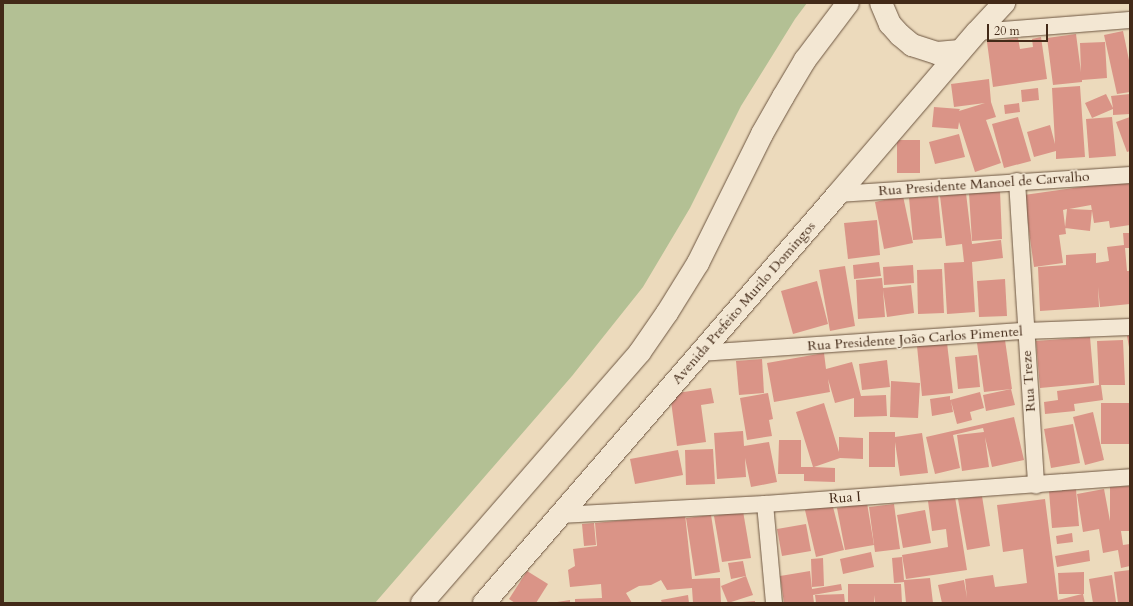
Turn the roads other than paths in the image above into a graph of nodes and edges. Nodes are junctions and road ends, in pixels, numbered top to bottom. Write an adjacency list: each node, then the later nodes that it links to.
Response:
1 (848, 3): 17 (main road)
2 (881, 3): 6 (main road)
3 (1004, 3): 5 (main road, Avenida Prefeito Murilo Domingos)
4 (1130, 20): 5 (street)
5 (976, 32): 6 (main road, Avenida Prefeito Murilo Domingos)
6 (960, 51): 9 (main road, Avenida Prefeito Murilo Domingos)
7 (1130, 174): 8 (street, Rua Presidente Manoel de Carvalho)
8 (1017, 181): 9 (street, Rua Presidente Manoel de Carvalho); 11 (street, Rua Treze)
9 (838, 194): 12 (main road, Avenida Prefeito Murilo Domingos)
10 (1130, 327): 11 (street, Rua Presidente João Carlos Pimentel)
11 (1025, 331): 12 (street, Rua Presidente João Carlos Pimentel); 14 (street, Rua Treze)
12 (700, 353): 16 (main road, Avenida Prefeito Murilo Domingos)
13 (1130, 477): 14 (street, Rua I)
14 (1036, 484): 15 (street, Rua I)
15 (765, 504): 16 (street, Rua I); 19 (street)
16 (560, 515): 18 (main road, Avenida Prefeito Murilo Domingos)
17 (422, 603)
18 (484, 603)
19 (774, 603)

